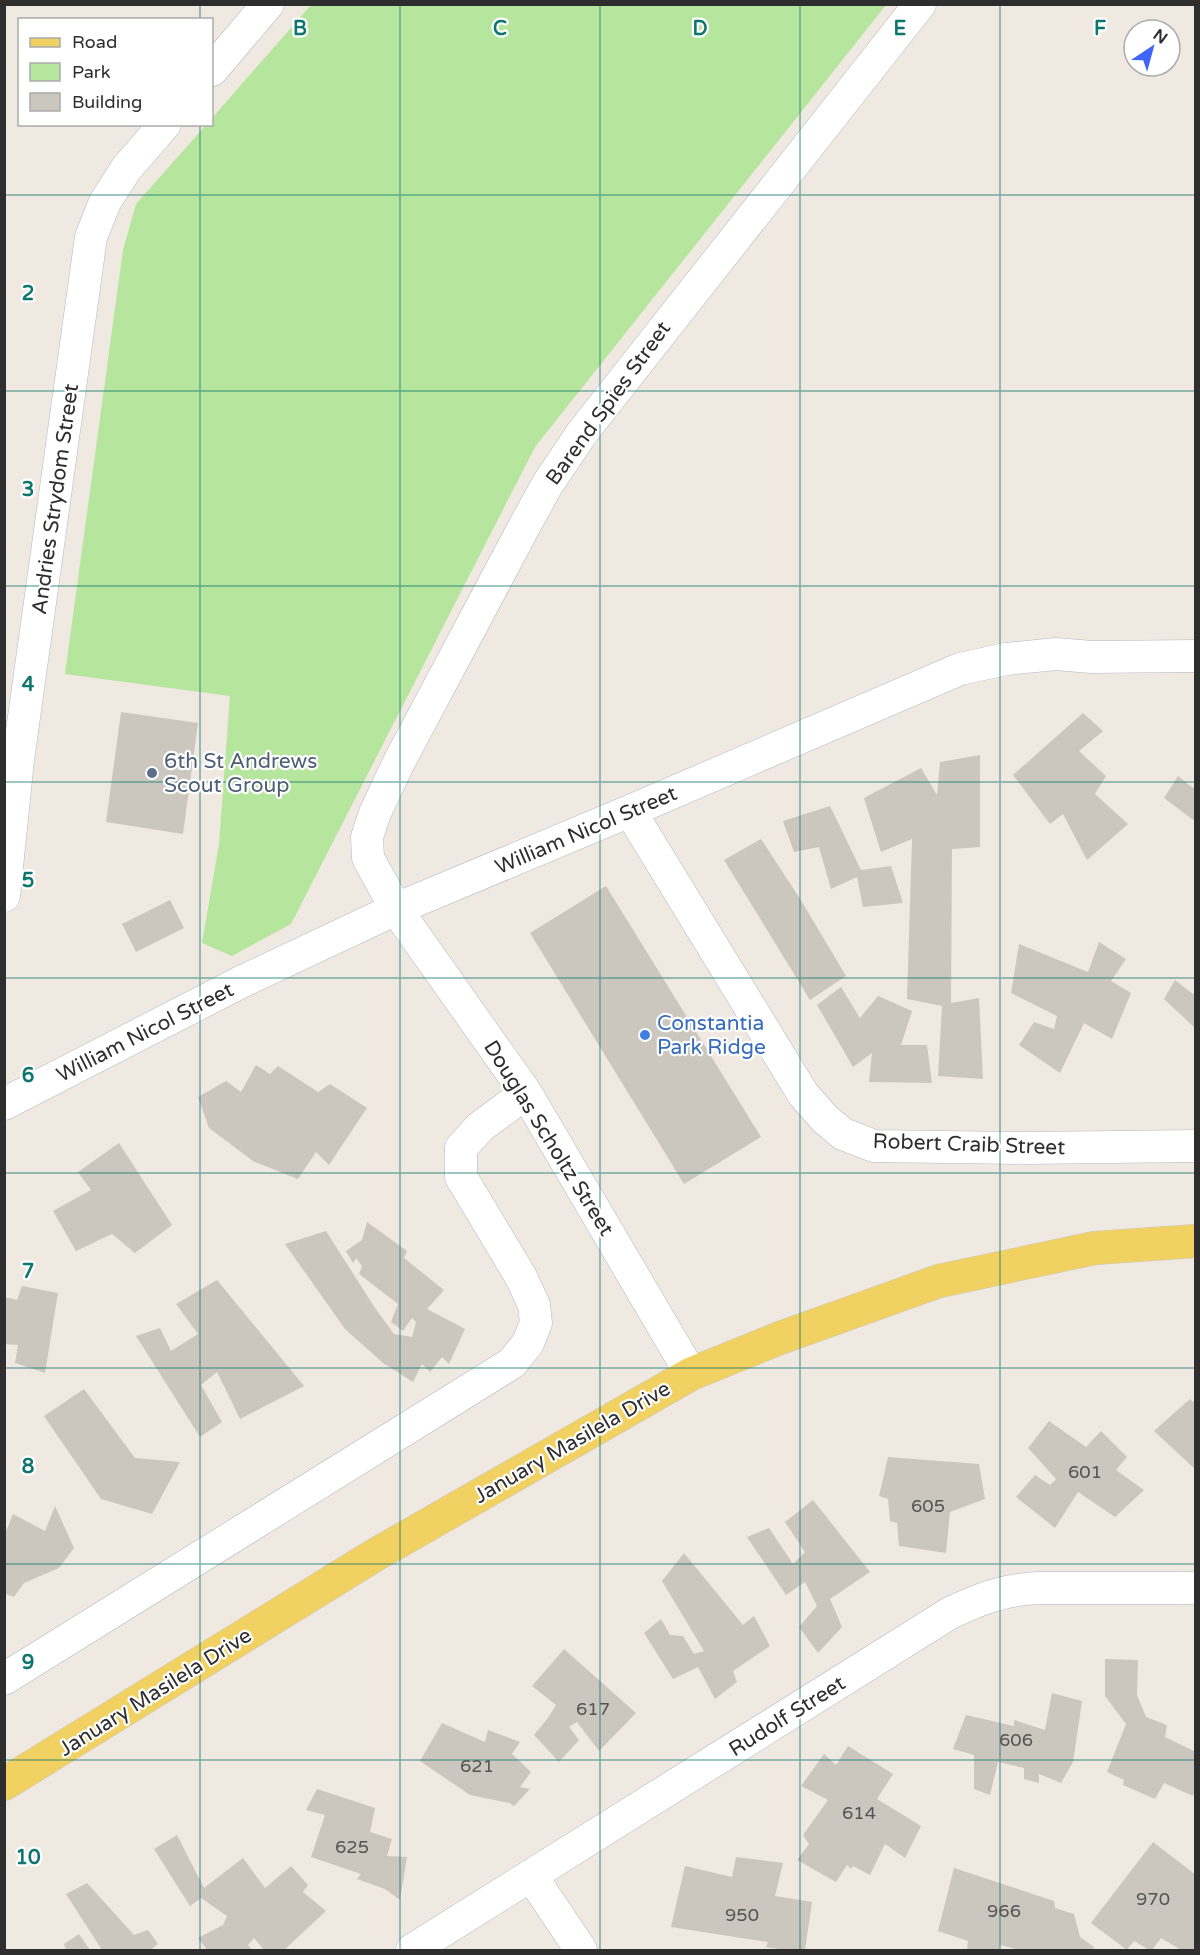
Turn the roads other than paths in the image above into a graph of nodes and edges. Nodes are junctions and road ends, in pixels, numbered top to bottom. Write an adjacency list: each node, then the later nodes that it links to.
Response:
1 (268, 4): 3 (street)
2 (920, 4): 8 (street, Barend Spies Street)
3 (213, 69)
4 (163, 126): 7 (street, Andries Strydom Street)
5 (1196, 656): 6 (street, William Nicol Street)
6 (630, 811): 8 (street, William Nicol Street); 11 (street, Robert Craib Street)
7 (4, 896)
8 (396, 909): 9 (street, Douglas Scholtz Street); 10 (street, William Nicol Street)
9 (526, 1093): 13 (street, Douglas Scholtz Street); 15 (street)
10 (4, 1104)
11 (1196, 1146)
12 (1196, 1241): 13 (main road, January Masilela Drive)
13 (691, 1374): 16 (main road, January Masilela Drive)
14 (1196, 1588): 17 (street, Rudolf Street)
15 (4, 1679)
16 (4, 1784)
17 (532, 1877): 18 (street, Rudolf Street); 19 (street)
18 (412, 1950)
19 (581, 1950)

